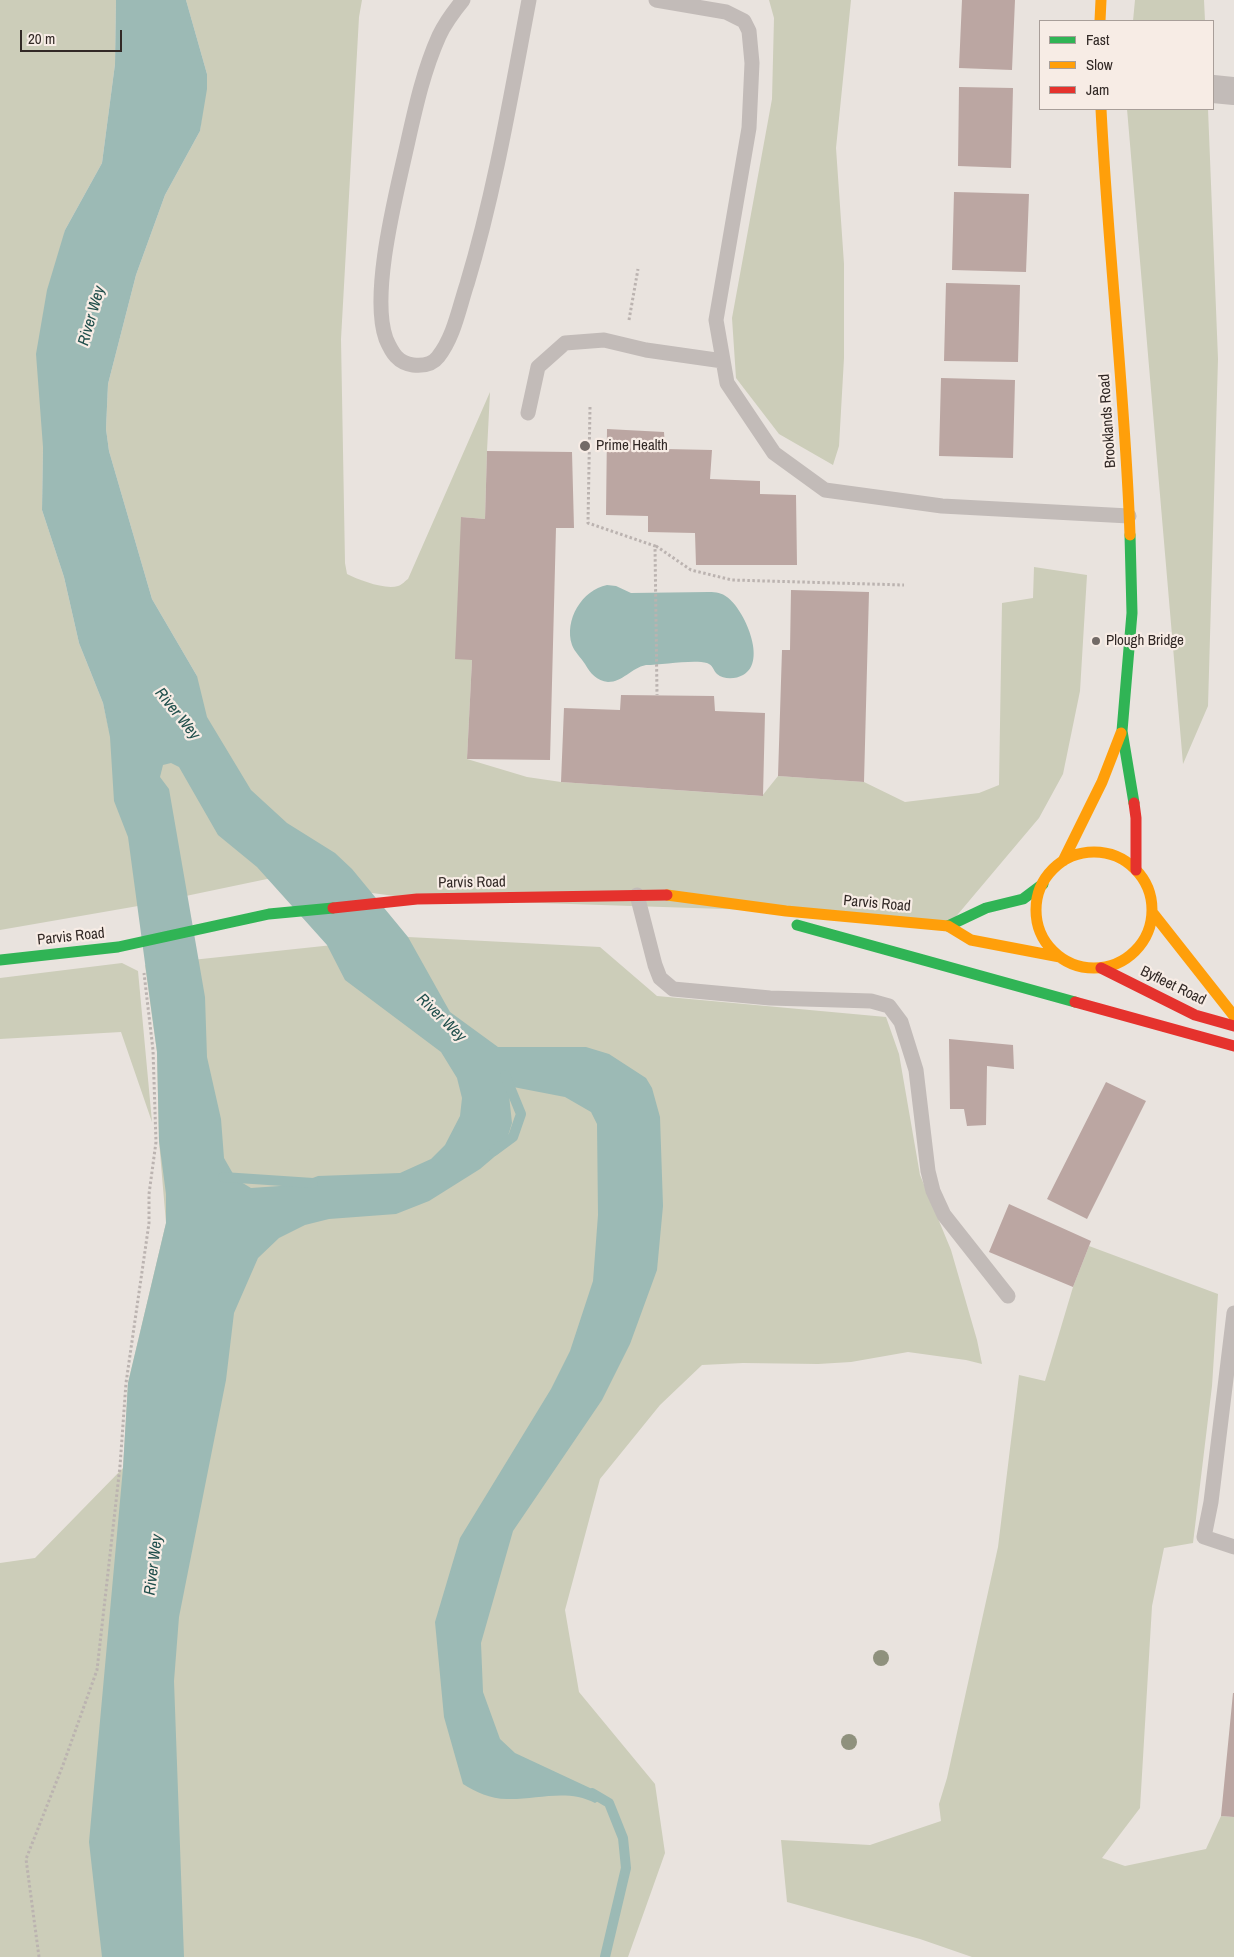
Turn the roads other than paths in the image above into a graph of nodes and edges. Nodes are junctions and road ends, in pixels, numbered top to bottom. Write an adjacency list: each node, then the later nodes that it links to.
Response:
1 (463, 0): 2 (lane)
2 (530, 0)
3 (656, 0): 9 (lane)
4 (1100, 0): 5 (main road)
5 (1100, 20)
6 (1214, 89): 7 (street)
7 (1234, 91)
8 (1100, 110): 11 (main road, Brooklands Road)
9 (723, 361): 10 (lane); 11 (lane)
10 (528, 413)
11 (1129, 516): 12 (main road, Brooklands Road)
12 (1122, 731): 13 (main road); 14 (main road)
13 (1063, 861): 14 (main road); 15 (main road)
14 (1136, 870): 18 (main road)
15 (1043, 884): 19 (main road); 20 (main road)
16 (637, 895): 17 (main road, Parvis Road); 21 (main road, Parvis Road); 26 (lane)
17 (706, 900): 19 (main road, Parvis Road); 25 (main road)
18 (1152, 912): 22 (main road); 23 (main road, Byfleet Road)
19 (948, 926): 20 (main road, Parvis Road)
20 (1060, 957): 22 (main road)
21 (0, 960)
22 (1100, 968): 24 (main road, Byfleet Road)
23 (1234, 1016)
24 (1234, 1026)
25 (1234, 1046)
26 (1008, 1296)
27 (1234, 1313): 28 (lane)
28 (1234, 1547)

